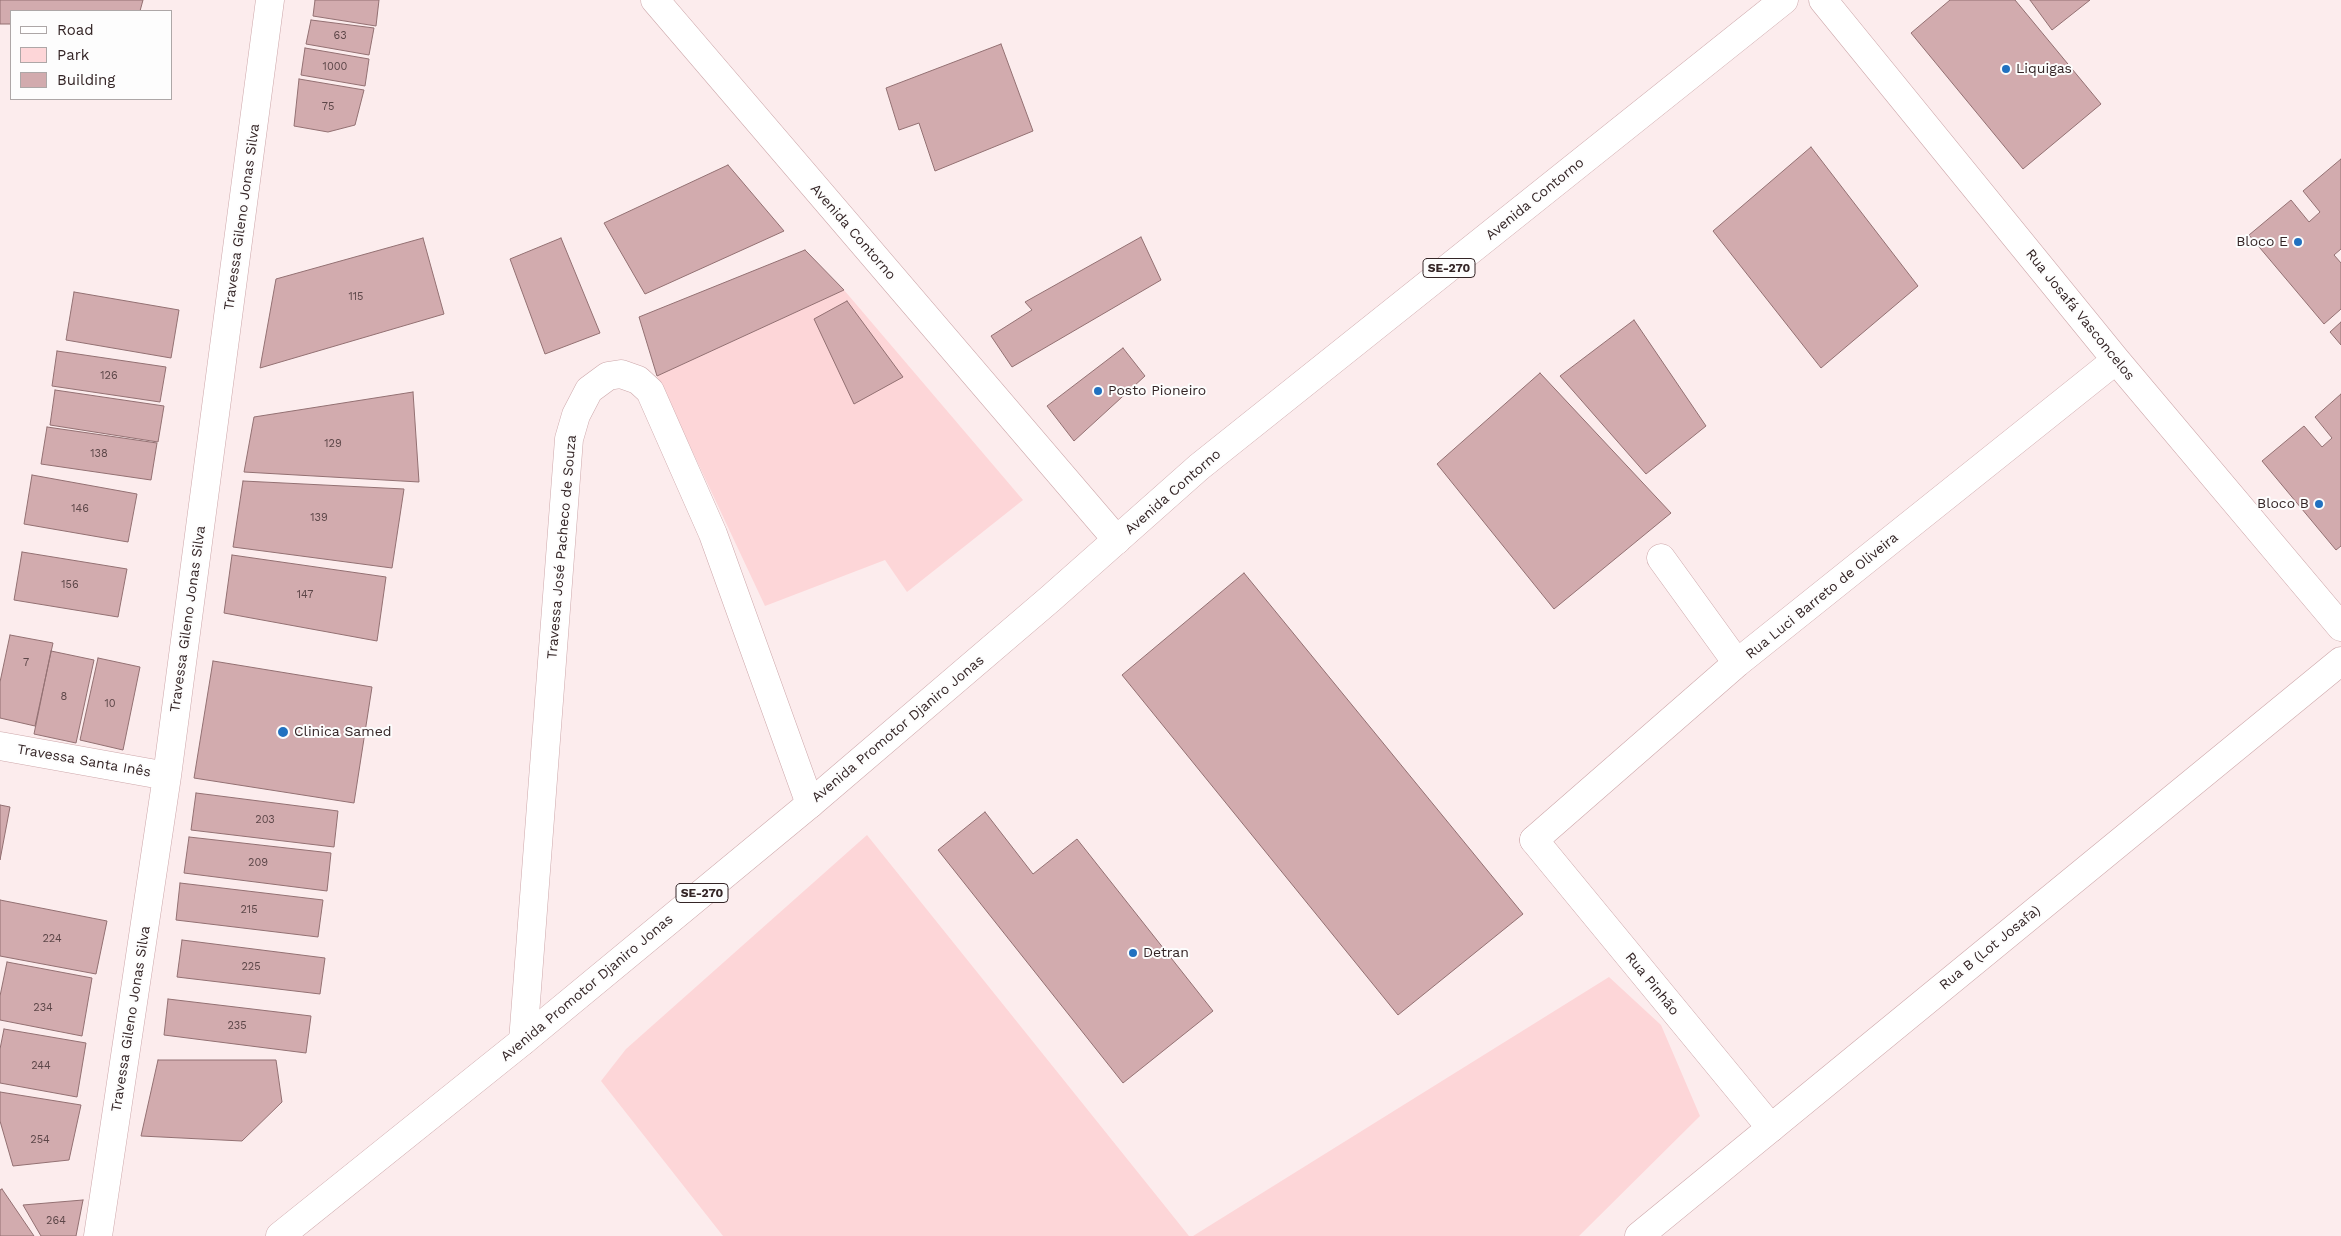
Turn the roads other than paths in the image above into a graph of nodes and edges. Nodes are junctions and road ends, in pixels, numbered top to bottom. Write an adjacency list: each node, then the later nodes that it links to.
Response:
1 (270, 0): 12 (street, Travessa Gileno Jonas Silva)
2 (656, 0): 6 (street, Avenida Contorno)
3 (1784, 0): 6 (street, Avenida Contorno / SE-270)
4 (1823, 0): 5 (street, Rua Josafá Vasconcelos)
5 (2116, 360): 8 (street, Rua Josafá Vasconcelos); 10 (street, Rua Luci Barreto de Oliveira)
6 (1117, 540): 13 (street, Avenida Promotor Djaniro Jonas / SE-270)
7 (1661, 558): 10 (street)
8 (2341, 627)
9 (2341, 660): 16 (street, Rua B (Lot Josafa))
10 (1737, 664): 14 (street, Rua Luci Barreto de Oliveira)
11 (0, 746): 12 (street, Travessa Santa Inês)
12 (167, 776): 17 (street, Travessa Gileno Jonas Silva)
13 (810, 804): 15 (street, Avenida Promotor Djaniro Jonas / SE-270); 15 (street, Travessa José Pacheco de Souza)
14 (1534, 840): 16 (street, Rua Pinhão)
15 (523, 1041): 18 (street, Avenida Promotor Djaniro Jonas / SE-270)
16 (1771, 1128): 19 (street, Rua B (Lot Josafa))
17 (98, 1236)
18 (280, 1236)
19 (1639, 1236)

